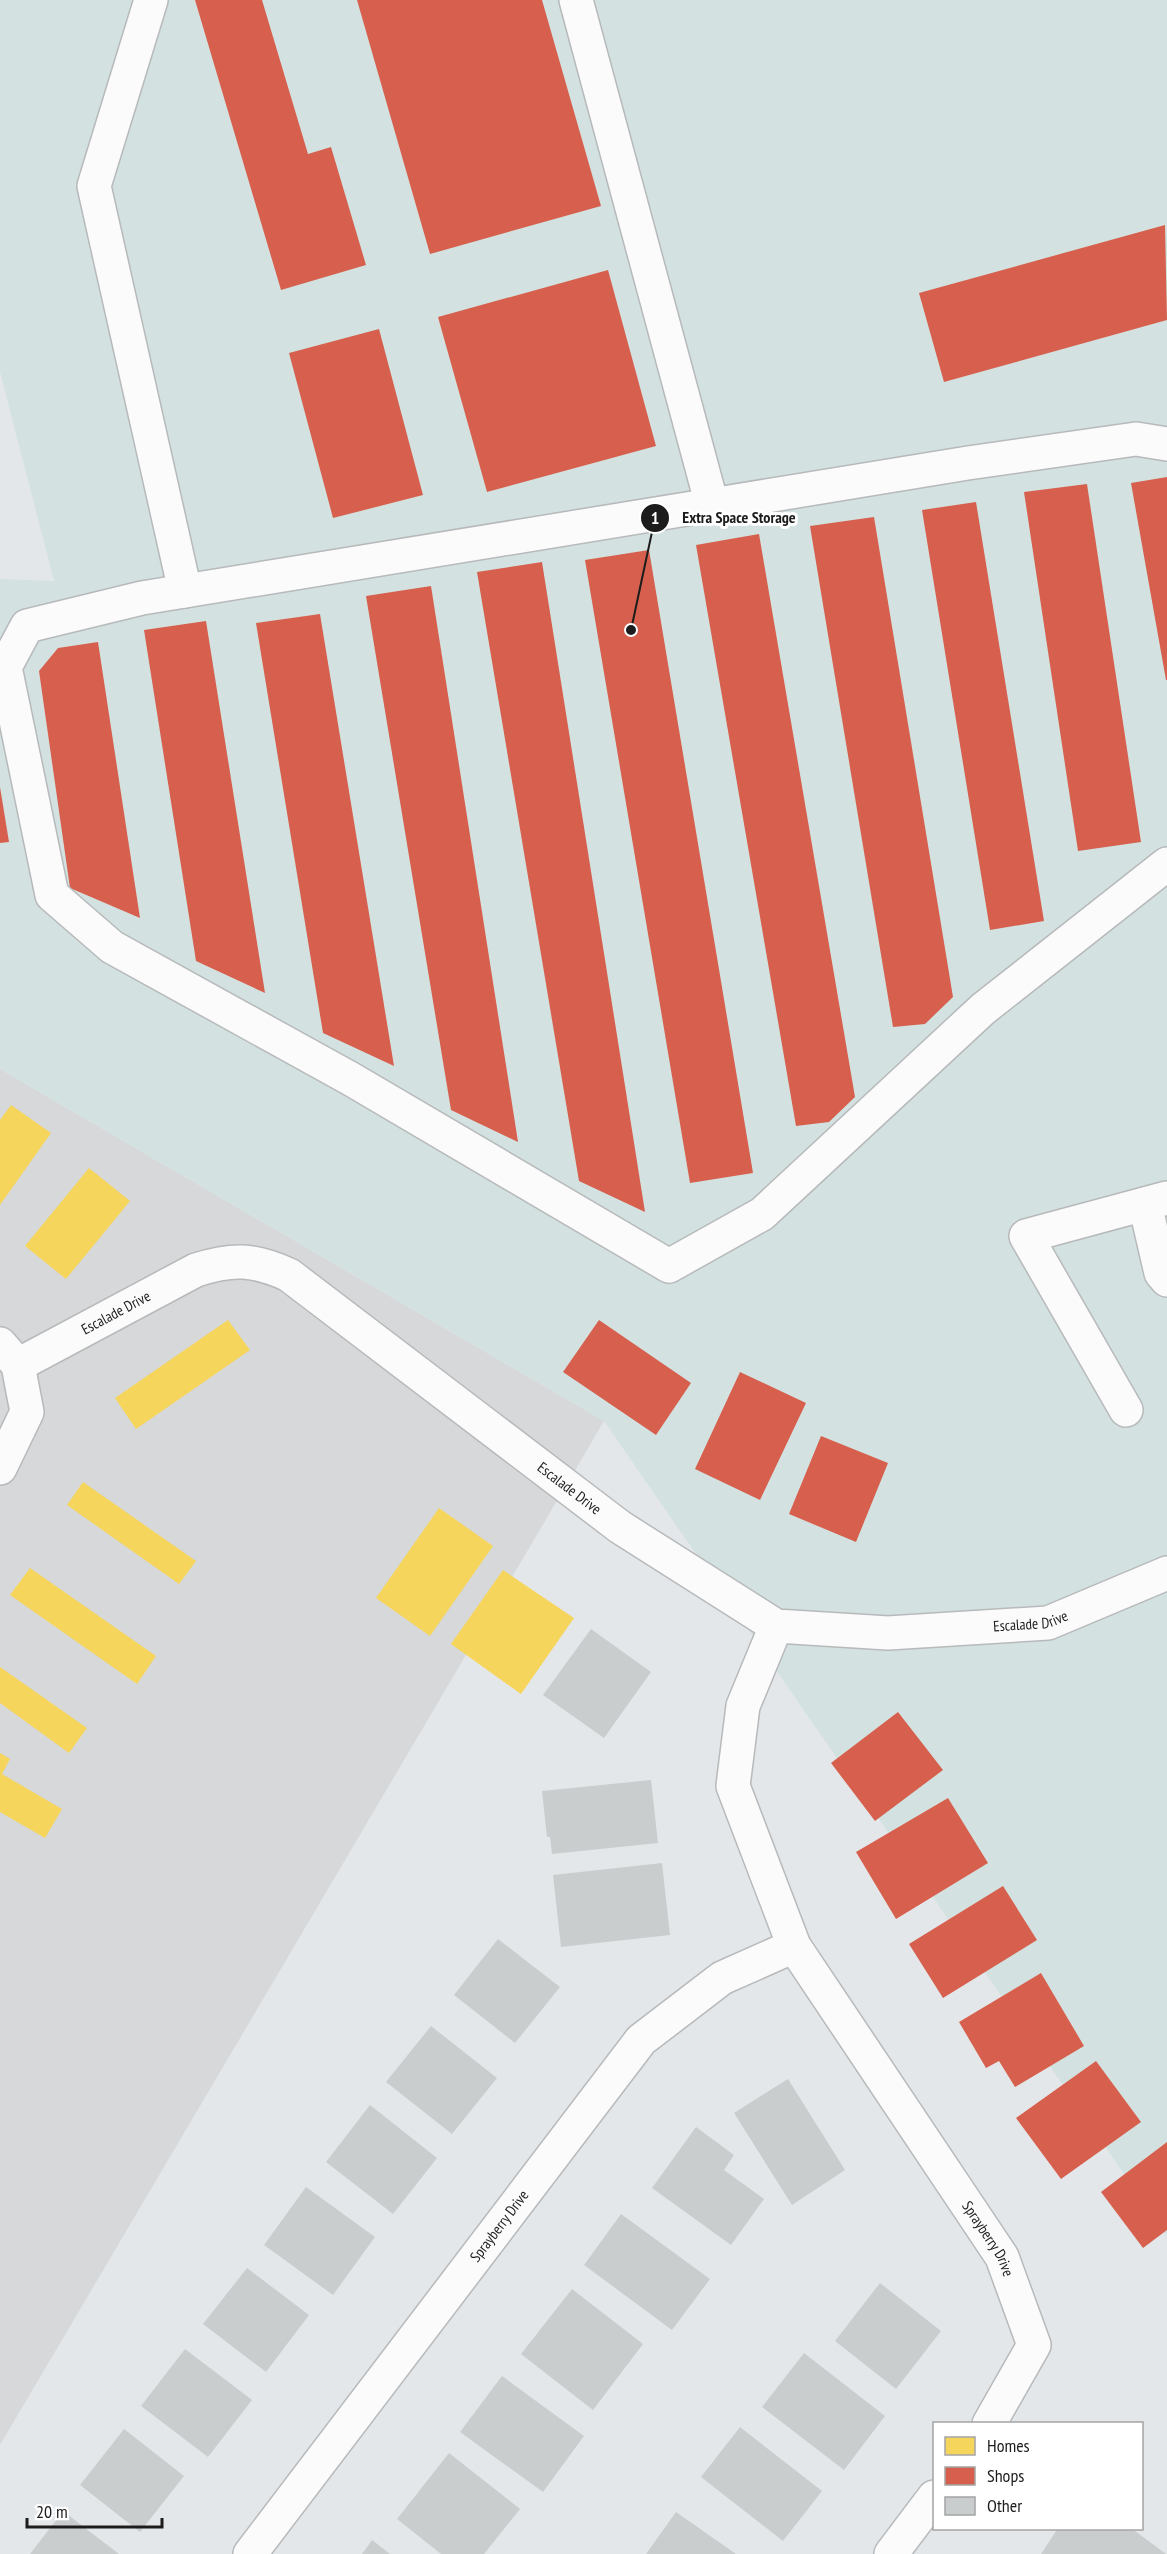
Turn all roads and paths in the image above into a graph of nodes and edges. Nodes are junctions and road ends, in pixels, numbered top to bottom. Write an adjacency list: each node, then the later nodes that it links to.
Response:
1 (151, 0): 5 (street)
2 (576, 0): 4 (street)
3 (1167, 444): 4 (street)
4 (712, 506): 5 (street)
5 (185, 591): 6 (street)
6 (1167, 864)
7 (1156, 1201): 8 (street); 10 (street)
8 (1167, 1280)
9 (9, 1355): 11 (street); 13 (street, Escalade Drive)
10 (1126, 1410)
11 (0, 1468)
12 (1167, 1573): 13 (street, Escalade Drive)
13 (776, 1626): 14 (street, Sprayberry Drive)
14 (794, 1946): 15 (street, Sprayberry Drive); 17 (street, Sprayberry Drive)
15 (990, 2422)
16 (933, 2498): 18 (street)
17 (250, 2554)
18 (891, 2554)

